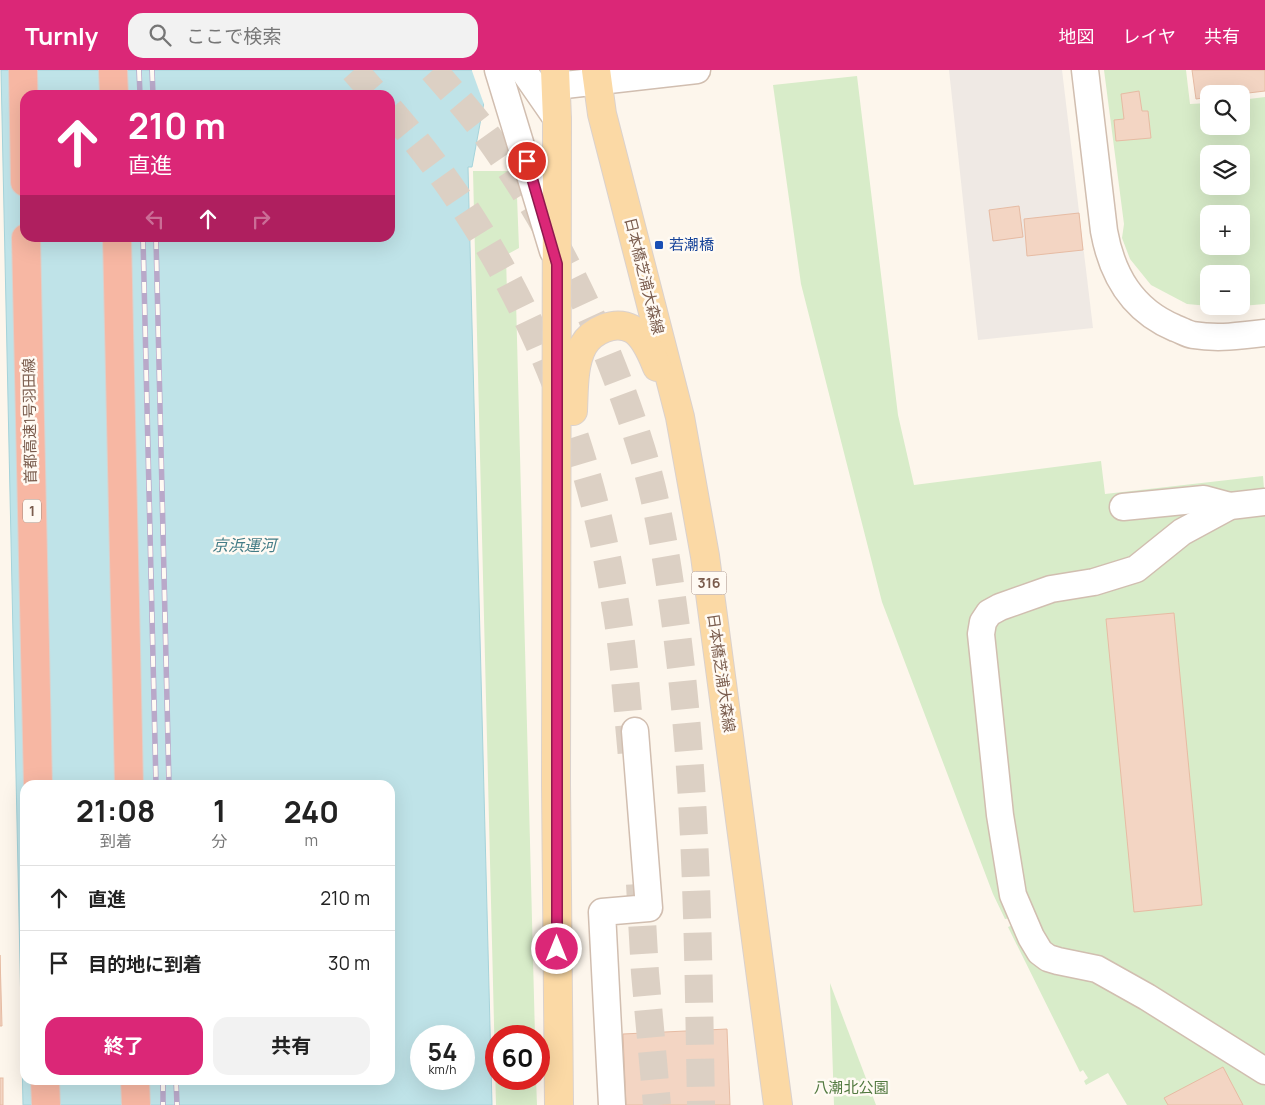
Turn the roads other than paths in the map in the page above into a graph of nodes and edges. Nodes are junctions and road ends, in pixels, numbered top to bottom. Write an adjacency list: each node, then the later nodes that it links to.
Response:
1 (22, 70): 9 (highway)
2 (113, 70): 10 (highway)
3 (498, 70): 14 (lane)
4 (523, 70): 11 (lane)
5 (697, 70): 7 (lane)
6 (1085, 70): 15 (lane)
7 (597, 76): 8 (lane); 16 (main road, 日本橋芝浦大森線 / 316)
8 (556, 78): 11 (main road)
9 (23, 90)
10 (114, 90)
11 (557, 119): 14 (main road)
12 (26, 242): 22 (highway, 首都高速1号羽田線 / 1)
13 (117, 242): 23 (highway)
14 (557, 264): 20 (main road)
15 (1265, 333)
16 (680, 417): 20 (main road); 33 (main road, 日本橋芝浦大森線 / 316)
17 (1265, 502): 18 (lane)
18 (1230, 506): 19 (lane); 25 (lane)
19 (1123, 507)
20 (556, 586): 24 (main road)
21 (635, 731): 32 (lane)
22 (38, 780)
23 (129, 780)
24 (557, 949): 30 (main road); 31 (main road)
25 (1265, 1071)
26 (45, 1085): 28 (highway)
27 (136, 1085): 29 (highway)
28 (46, 1105)
29 (136, 1105)
30 (559, 1105)
31 (572, 1105)
32 (612, 1105)
33 (778, 1105)

